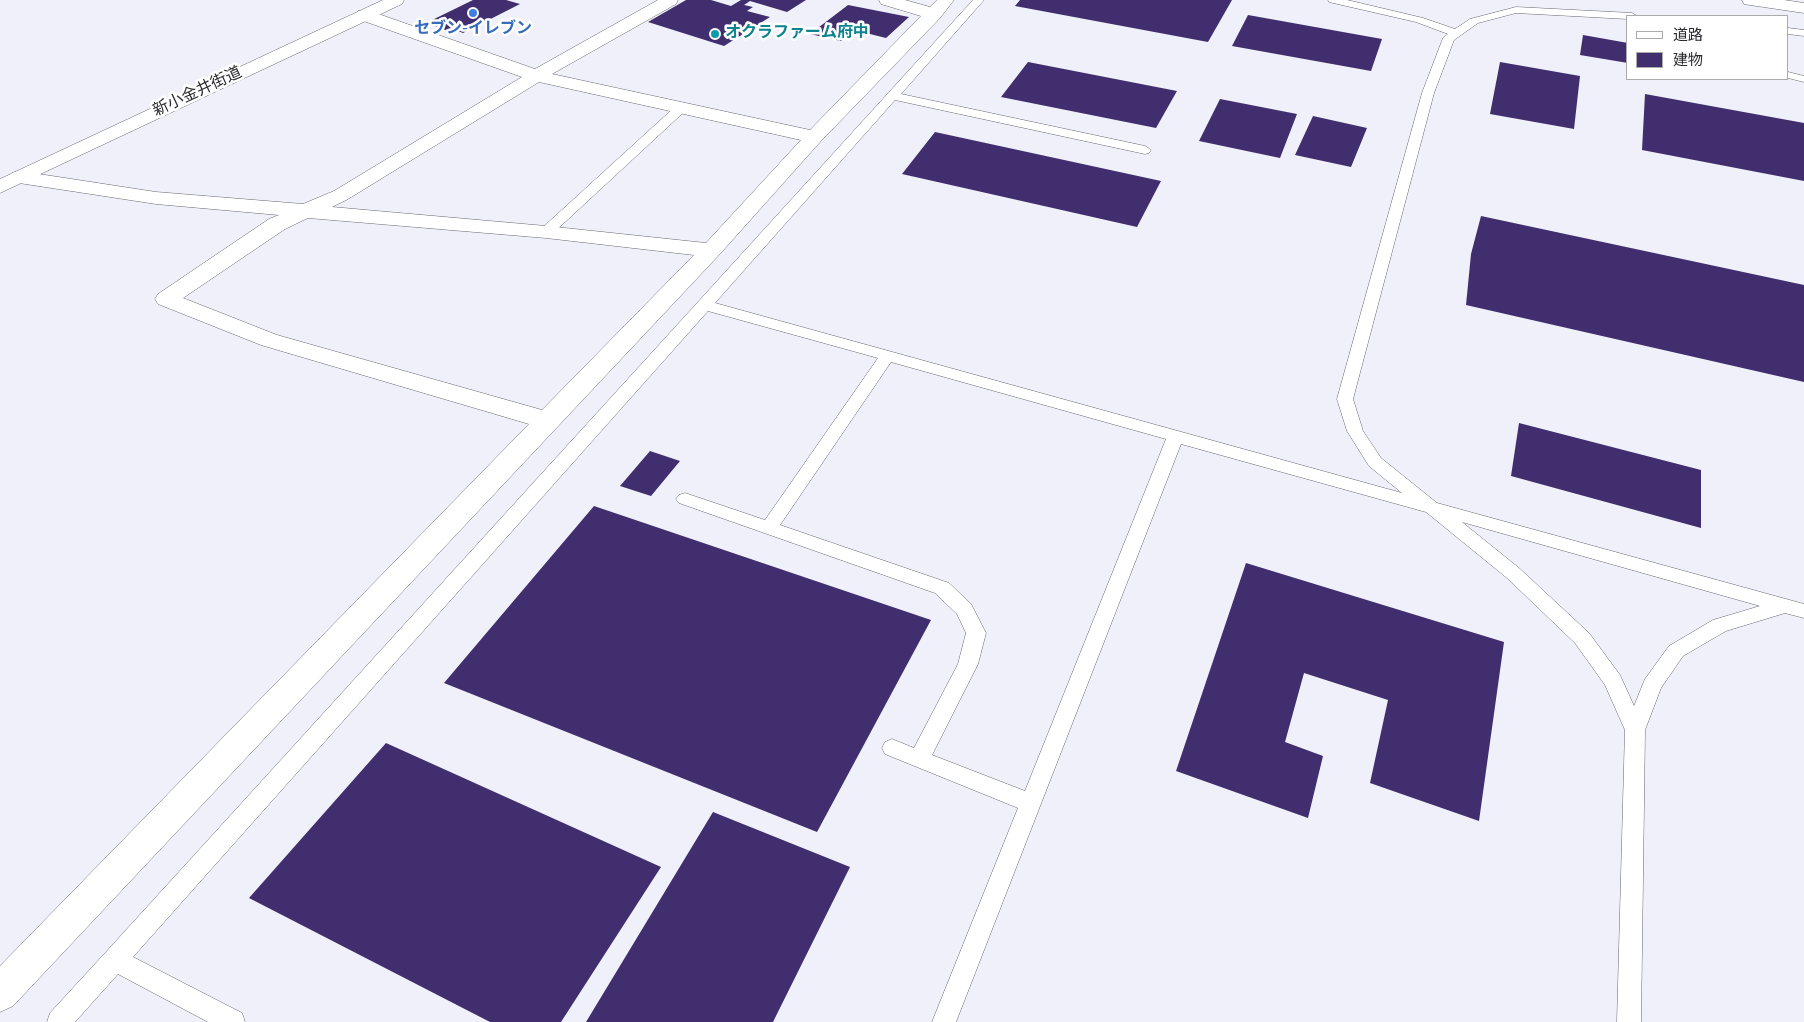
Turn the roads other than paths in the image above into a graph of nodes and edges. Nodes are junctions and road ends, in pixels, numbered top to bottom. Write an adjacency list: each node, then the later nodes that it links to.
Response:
1 (396, 0): 12 (street, 新小金井街道)
2 (670, 0): 18 (street)
3 (887, 0): 8 (street)
4 (978, 0): 20 (lane)
5 (1333, 0): 16 (lane)
6 (1525, 0): 11 (lane)
7 (1750, 0): 10 (street)
8 (940, 7): 22 (street)
9 (1598, 7): 11 (lane); 13 (lane)
10 (1804, 8)
11 (1542, 12): 16 (lane)
12 (364, 15): 18 (street); 24 (street, 新小金井街道)
13 (1628, 15)
14 (1789, 31): 15 (lane)
15 (1804, 32)
16 (1457, 33): 34 (lane)
17 (1789, 75): 19 (lane)
18 (536, 76): 21 (street); 26 (street)
19 (1804, 79)
20 (892, 96): 23 (lane); 29 (lane)
21 (681, 108): 22 (street); 27 (lane)
22 (814, 137): 28 (street)
23 (1145, 150)
24 (10, 174): 25 (street, 新小金井街道); 26 (street)
25 (0, 187)
26 (308, 210): 27 (street); 31 (street)
27 (546, 232): 28 (street)
28 (711, 250): 31 (street)
29 (704, 305): 30 (lane); 41 (lane)
30 (887, 356): 32 (lane); 35 (lane)
31 (547, 420): 42 (street)
32 (1176, 436): 34 (lane); 40 (lane)
33 (685, 499): 35 (lane)
34 (1431, 507): 36 (lane); 37 (lane)
35 (769, 527): 39 (lane)
36 (1794, 609): 37 (lane)
37 (1635, 730): 46 (lane)
38 (892, 748): 39 (lane)
39 (919, 759): 40 (lane)
40 (1030, 803): 45 (lane)
41 (114, 960): 43 (lane); 44 (lane)
42 (0, 993)
43 (58, 1022)
44 (233, 1022)
45 (944, 1022)
46 (1629, 1022)

